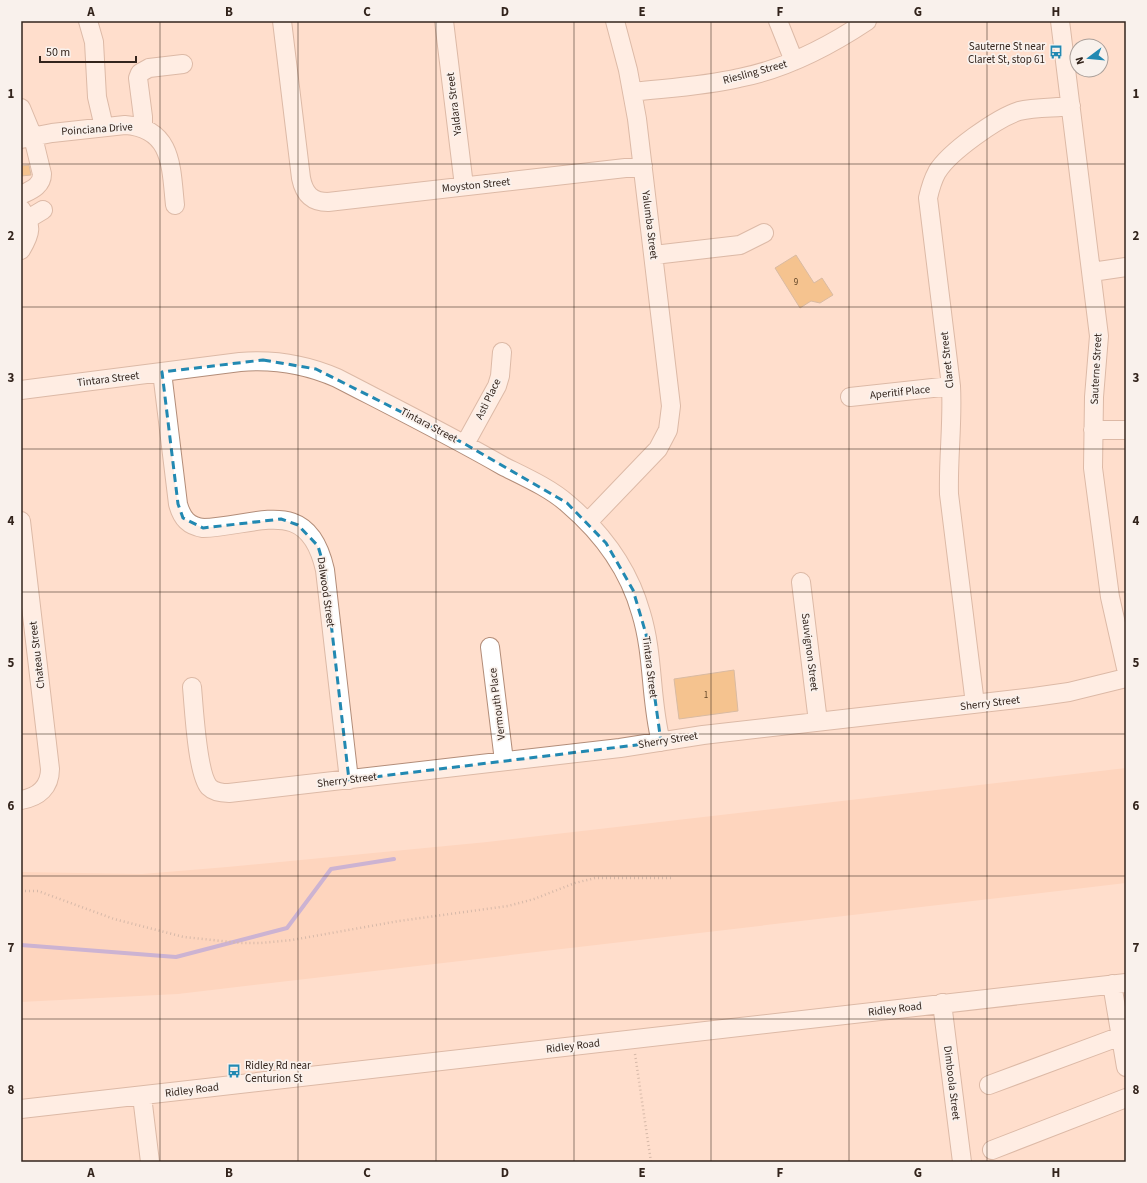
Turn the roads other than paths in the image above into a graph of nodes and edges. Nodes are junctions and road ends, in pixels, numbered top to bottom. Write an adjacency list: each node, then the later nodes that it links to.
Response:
1 (88, 21): 13 (street)
2 (282, 21): 17 (street, Moyston Street)
3 (444, 21): 17 (street, Yaldara Street)
4 (615, 21): 10 (street, Yalumba Street)
5 (778, 21): 8 (street)
6 (867, 21): 8 (street, Riesling Street)
7 (1060, 21): 11 (street, Sauterne Street)
8 (794, 61): 10 (street, Riesling Street)
9 (183, 64): 14 (street)
10 (633, 92): 16 (street, Yalumba Street)
11 (1071, 106): 25 (street, Sauterne Street); 28 (street, Claret Street)
12 (21, 108): 15 (street)
13 (104, 127): 14 (street, Poinciana Drive); 15 (street, Poinciana Drive)
14 (142, 128): 19 (street, Poinciana Drive)
15 (27, 138): 18 (street)
16 (643, 166): 17 (street, Moyston Street); 23 (street, Yalumba Street)
17 (464, 186)
18 (21, 195)
19 (175, 206)
20 (31, 213): 22 (street)
21 (764, 233): 23 (street)
22 (21, 250)
23 (654, 255): 35 (street, Yalumba Street)
24 (1126, 267): 25 (street)
25 (1092, 272): 31 (street, Sauterne Street)
26 (502, 352): 33 (street, Asti Place)
27 (162, 372): 29 (street, Tintara Street); 33 (street, Tintara Street); 45 (street, Dalwood Street)
28 (951, 386): 30 (street, Aperitif Place); 41 (street, Claret Street)
29 (21, 390)
30 (850, 398)
31 (1093, 430): 32 (street); 38 (street, Sauterne Street)
32 (1126, 430)
33 (465, 444): 35 (street, Tintara Street)
34 (21, 521): 46 (street, Chateau Street)
35 (588, 522): 43 (street, Tintara Street)
36 (801, 582): 42 (street, Sauvignon Street)
37 (490, 647): 44 (street, Vermouth Place)
38 (1126, 668)
39 (1126, 678): 41 (street, Sherry Street)
40 (192, 687): 45 (street, Sherry Street)
41 (975, 704): 42 (street, Sherry Street)
42 (818, 722): 43 (street, Sherry Street)
43 (661, 742): 44 (street, Sherry Street)
44 (504, 761): 45 (street, Sherry Street)
45 (349, 780)
46 (21, 800)
47 (1119, 984): 48 (street, Ridley Road); 49 (street)
48 (942, 1003): 52 (street, Ridley Road); 57 (street, Dimboola Street)
49 (1121, 1036): 50 (street); 51 (street)
50 (1126, 1067)
51 (989, 1086)
52 (142, 1096): 54 (street, Ridley Road); 56 (street)
53 (1126, 1098): 55 (street)
54 (21, 1109)
55 (992, 1150)
56 (150, 1162)
57 (962, 1162)

